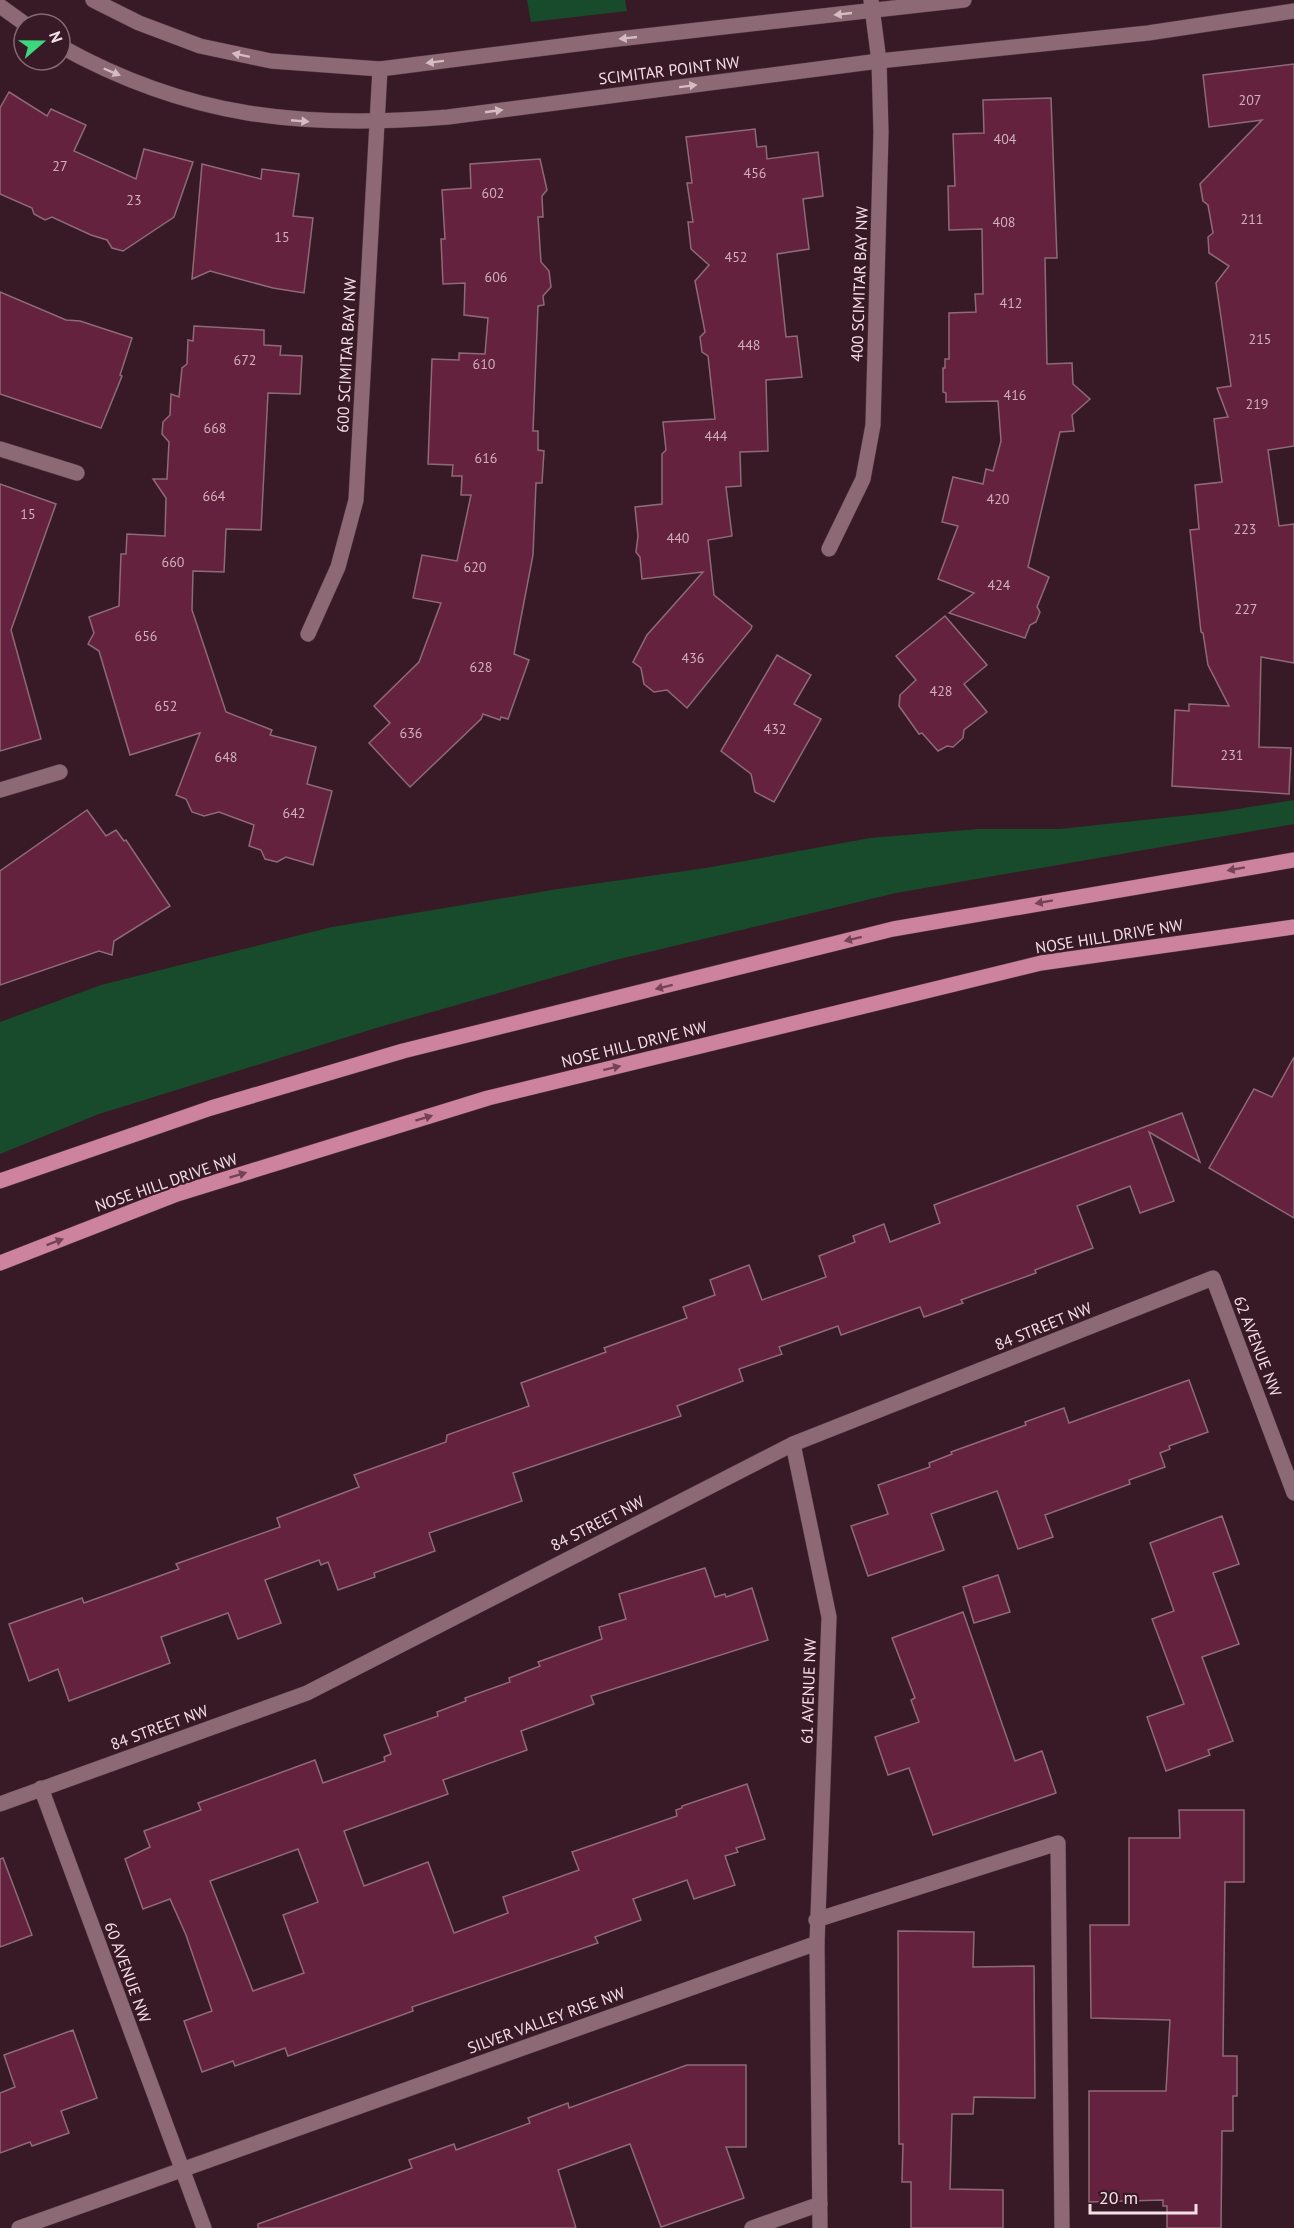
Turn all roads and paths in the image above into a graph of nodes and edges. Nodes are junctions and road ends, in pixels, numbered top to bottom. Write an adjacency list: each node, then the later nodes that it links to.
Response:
1 (3, 0): 5 (street)
2 (93, 0): 9 (street, one-way to 2)
3 (964, 0): 4 (street)
4 (872, 5): 8 (street, 400 SCIMITAR BAY NW); 9 (street, one-way to 9)
5 (0, 6)
6 (1294, 11): 8 (street, SCIMITAR POINT NW)
7 (72, 53): 10 (street, SCIMITAR POINT NW, one-way to 10)
8 (879, 61): 10 (street, SCIMITAR POINT NW, one-way to 8); 13 (street, 400 SCIMITAR BAY NW)
9 (380, 69): 10 (street, 600 SCIMITAR BAY NW)
10 (378, 123): 14 (street, 600 SCIMITAR BAY NW)
11 (0, 449): 12 (street)
12 (77, 473)
13 (829, 549)
14 (308, 634)
15 (60, 772): 16 (street)
16 (0, 790)
17 (1294, 860): 19 (main road, one-way to 19)
18 (1294, 927): 20 (main road, NOSE HILL DRIVE NW, one-way to 18)
19 (0, 1182)
20 (0, 1263)
21 (1213, 1278): 22 (street, 84 STREET NW); 23 (street, 62 AVENUE NW)
22 (793, 1444): 24 (street, 84 STREET NW); 26 (street, 61 AVENUE NW)
23 (1294, 1493)
24 (41, 1788): 25 (street, 84 STREET NW); 28 (street, 60 AVENUE NW)
25 (0, 1804)
26 (816, 1920): 27 (street, 61 AVENUE NW); 34 (street)
27 (817, 1943): 28 (street, SILVER VALLEY RISE NW); 29 (street)
28 (181, 2168): 30 (street, SILVER VALLEY RISE NW); 31 (street, 60 AVENUE NW)
29 (820, 2204): 32 (street); 33 (street)
30 (19, 2228)
31 (204, 2228)
32 (752, 2228)
33 (820, 2228)
34 (1062, 2228)

